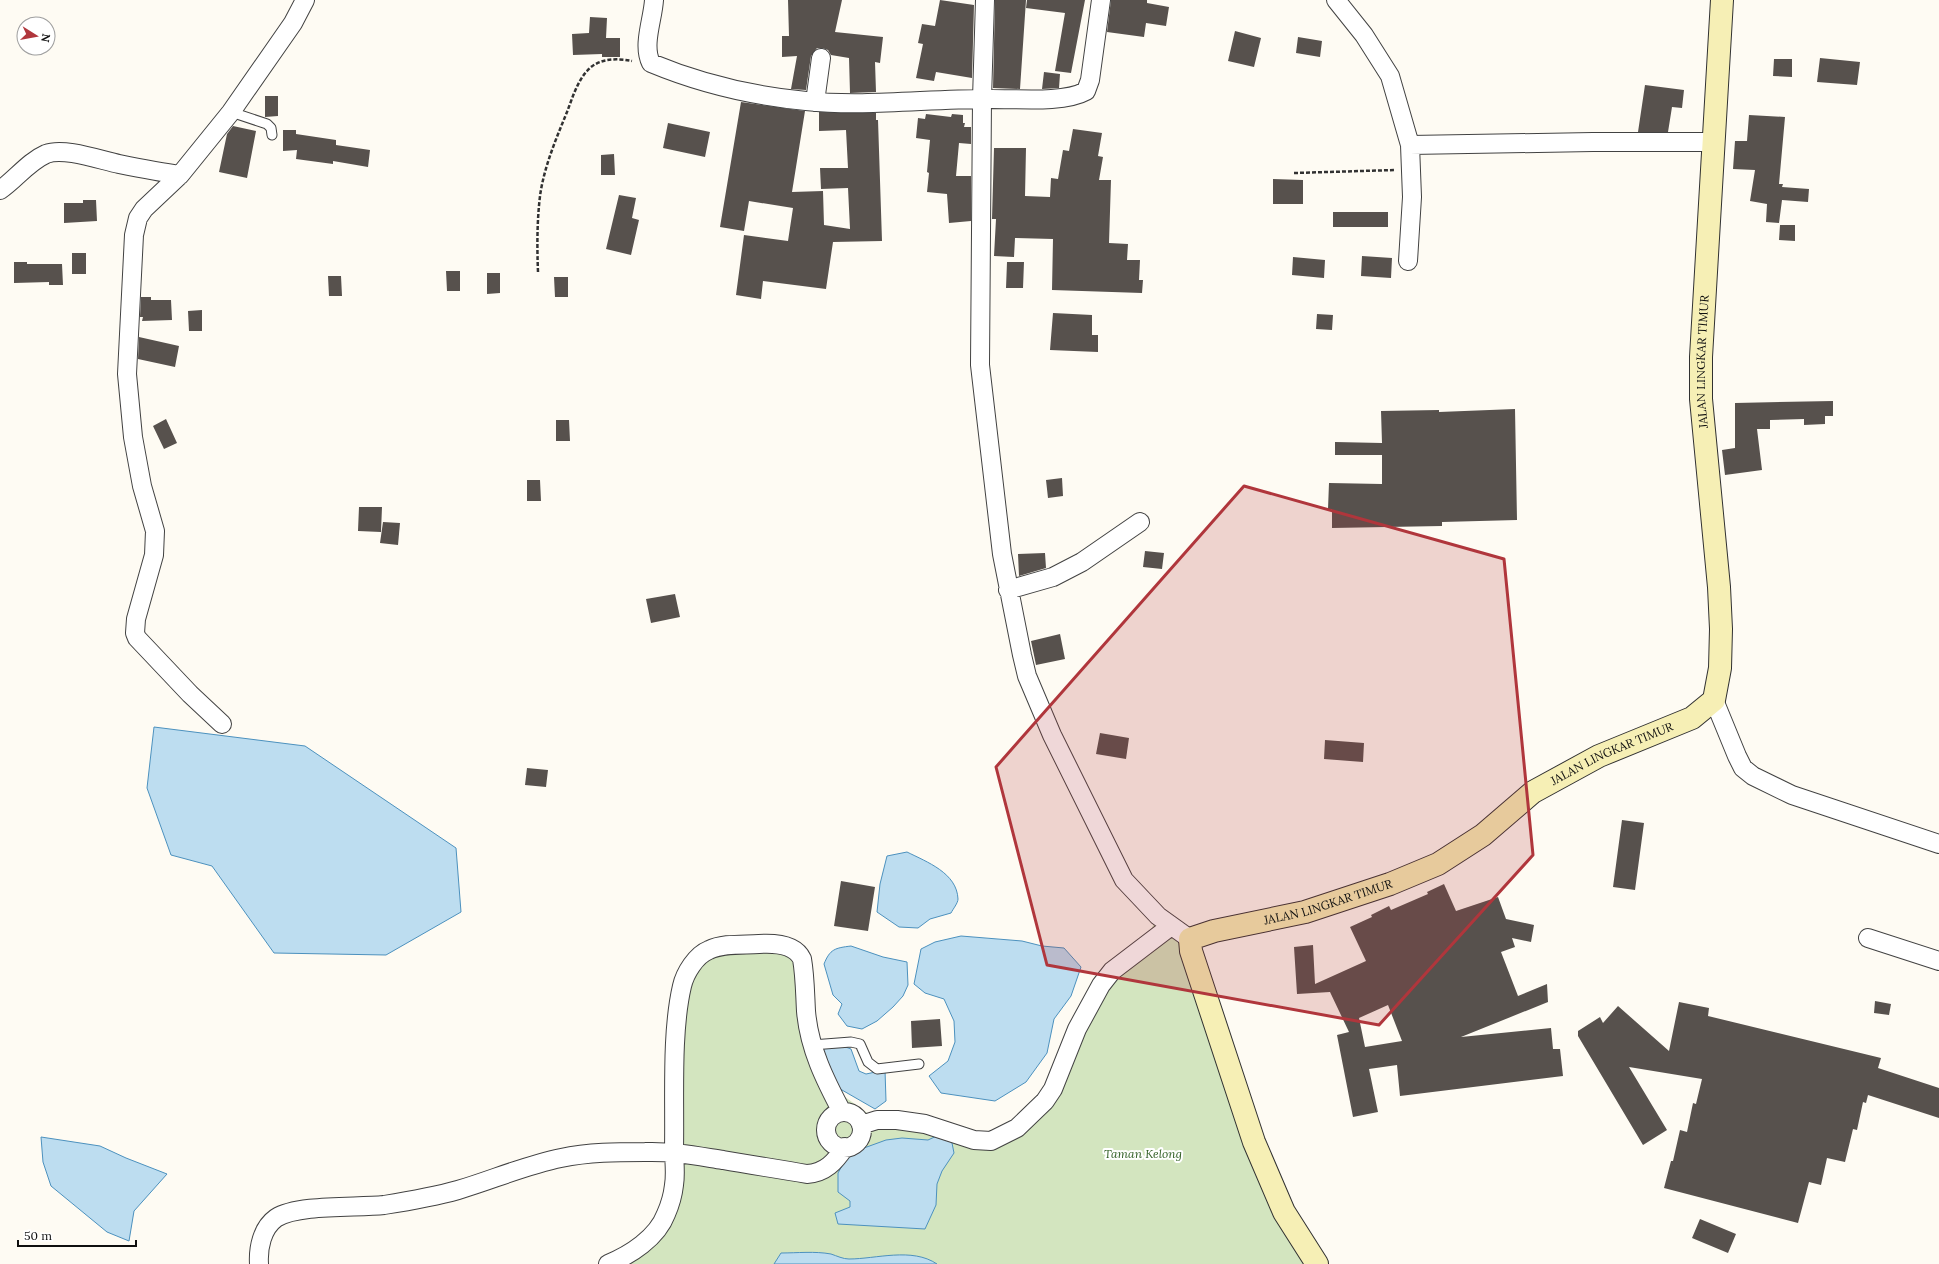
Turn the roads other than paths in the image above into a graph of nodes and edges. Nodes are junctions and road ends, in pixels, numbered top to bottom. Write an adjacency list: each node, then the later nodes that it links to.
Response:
1 (305, 0): 10 (street)
2 (654, 0): 9 (street)
3 (985, 0): 8 (street)
4 (1101, 0): 8 (street)
5 (1336, 0): 13 (street)
6 (1722, 0): 12 (main road, JALAN LINGKAR TIMUR)
7 (821, 58): 9 (street)
8 (982, 99): 9 (street); 18 (street)
9 (815, 102)
10 (231, 112): 11 (lane); 14 (street)
11 (272, 135)
12 (1713, 142): 13 (street); 19 (main road, JALAN LINGKAR TIMUR)
13 (1410, 145): 16 (street)
14 (180, 175): 15 (street); 20 (street)
15 (0, 190)
16 (1408, 261)
17 (1140, 522): 18 (street)
18 (1008, 590): 22 (street)
19 (1714, 700): 21 (street); 24 (main road, JALAN LINGKAR TIMUR)
20 (222, 724)
21 (1939, 844)
22 (1171, 926): 24 (street); 29 (street)
23 (1868, 938): 25 (street)
24 (1190, 939): 34 (main road)
25 (1939, 961)
26 (812, 1045): 27 (lane); 28 (street); 31 (street)
27 (919, 1064)
28 (842, 1112): 29 (street); 30 (street)
29 (861, 1125): 30 (street)
30 (845, 1148): 31 (street)
31 (674, 1152): 32 (street); 33 (street)
32 (259, 1264)
33 (608, 1264)
34 (1317, 1264)

